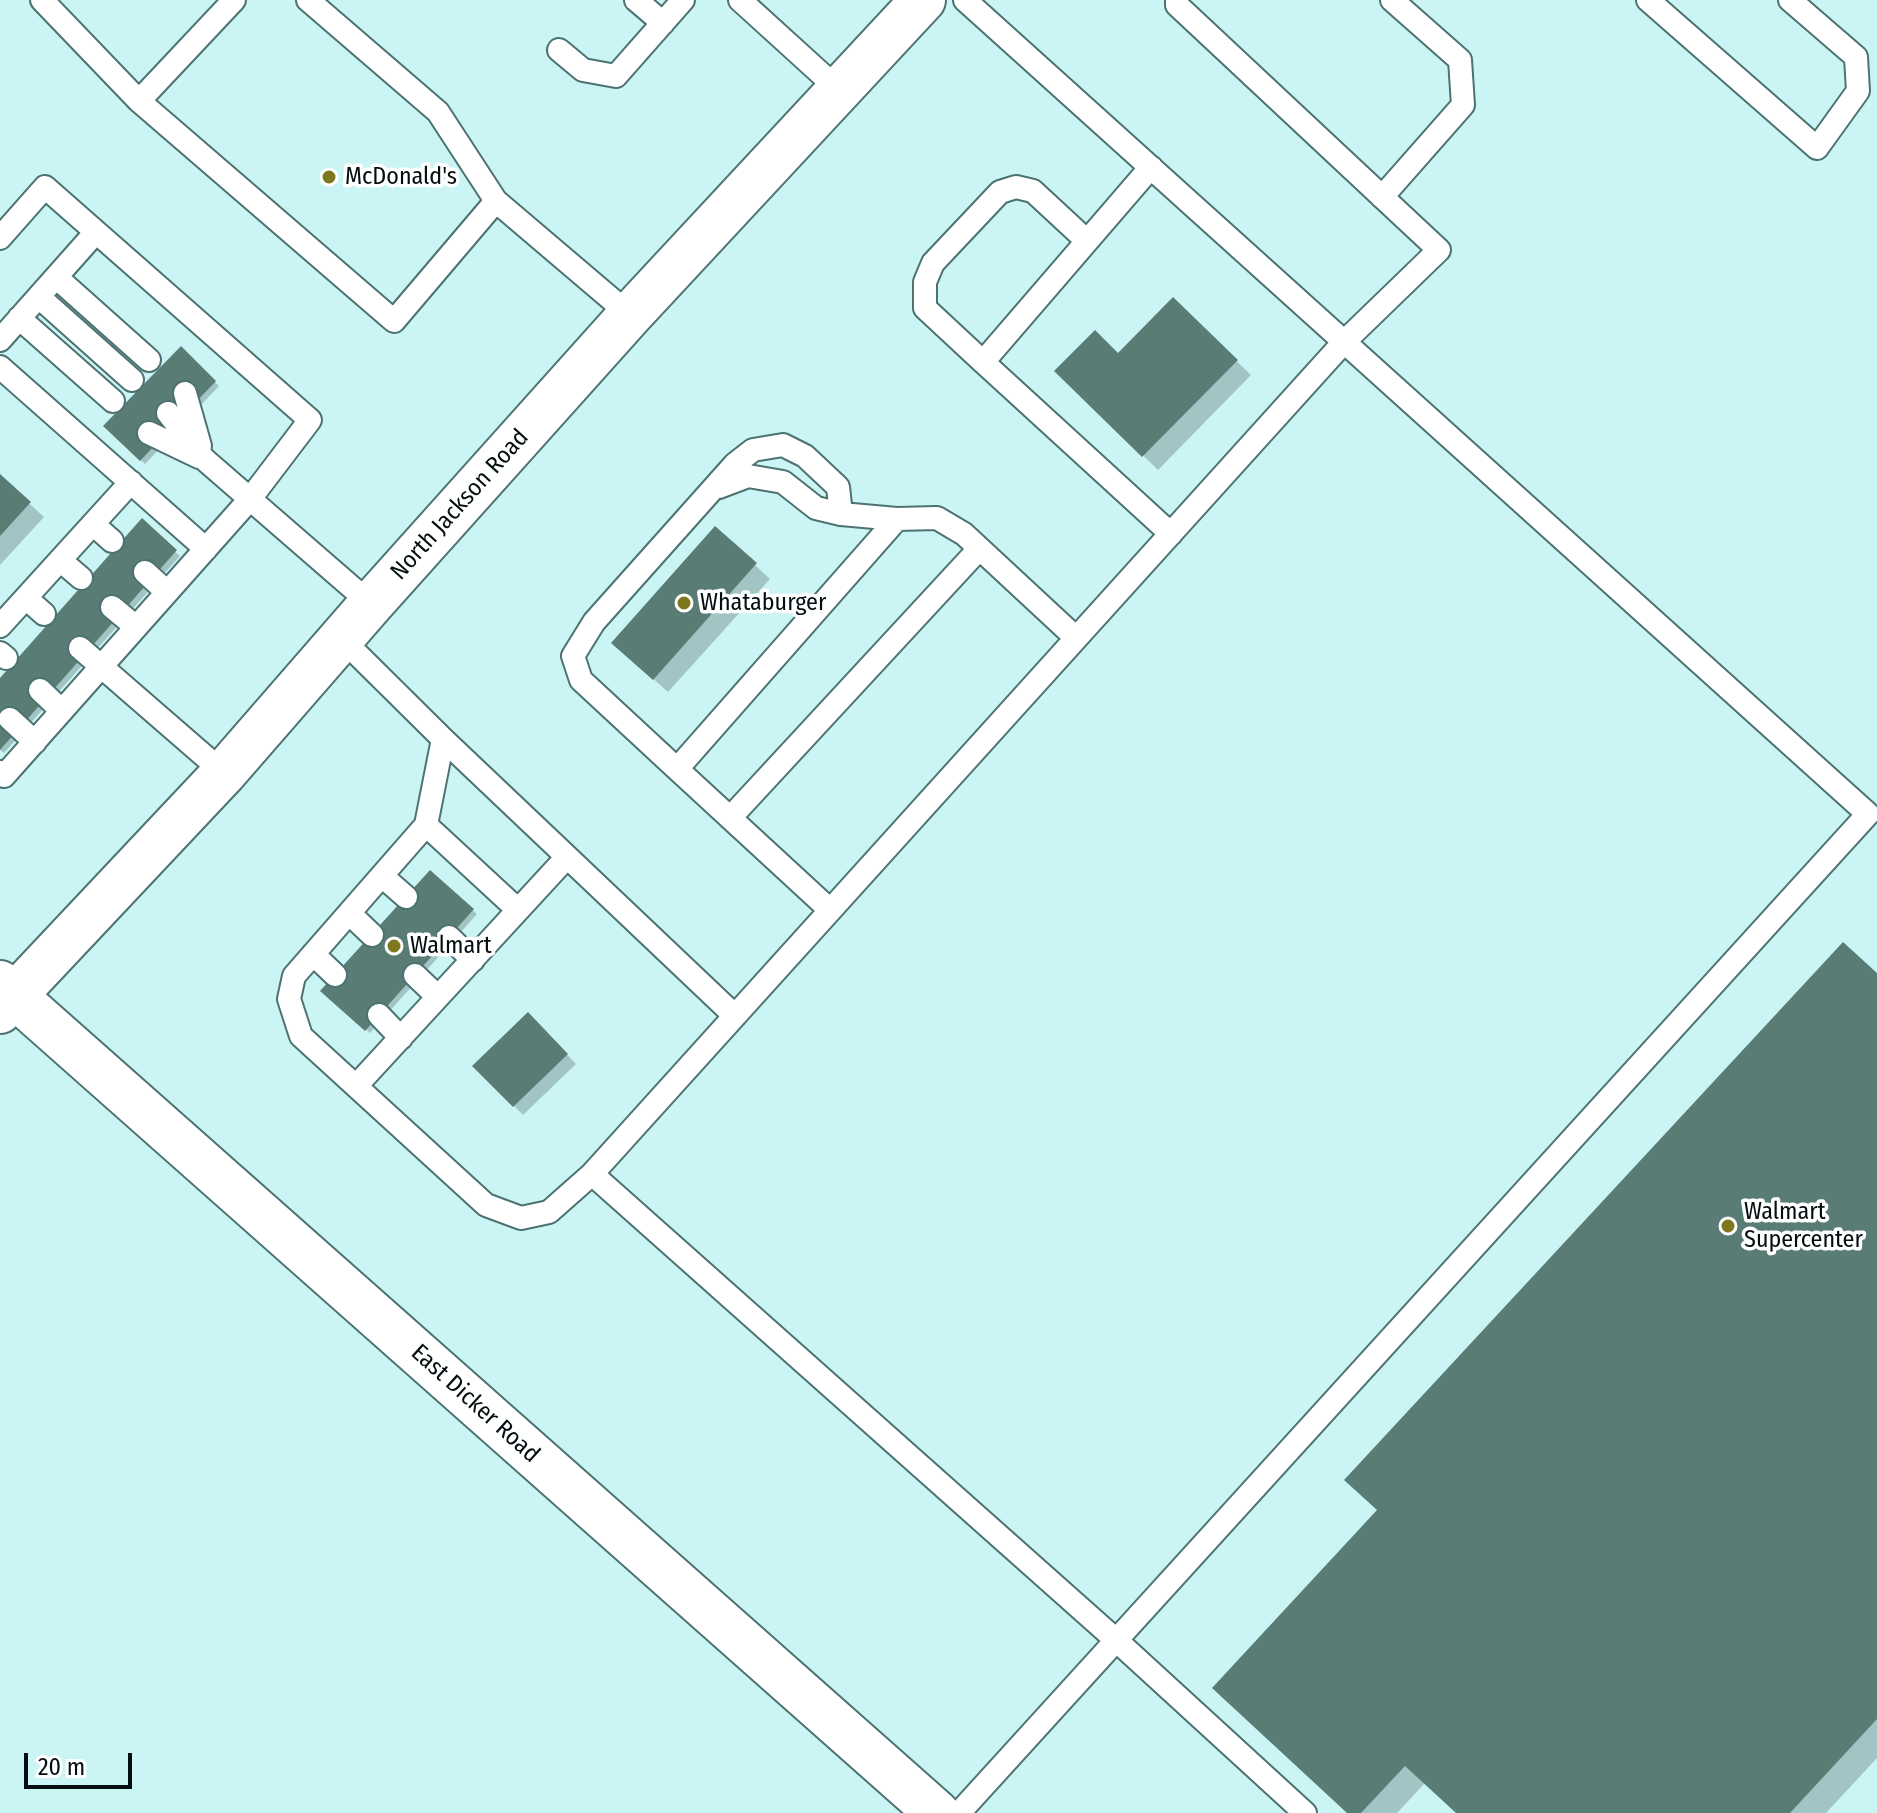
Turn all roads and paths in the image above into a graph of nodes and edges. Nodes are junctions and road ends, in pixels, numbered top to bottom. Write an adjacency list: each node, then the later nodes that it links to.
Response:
1 (42, 0): 16 (lane)
2 (234, 0): 16 (lane)
3 (308, 0): 19 (lane)
4 (636, 0): 13 (lane)
5 (683, 0): 13 (lane)
6 (740, 0): 15 (lane)
7 (923, 0): 15 (main road, North Jackson Road)
8 (965, 0): 17 (lane)
9 (1177, 0): 18 (lane)
10 (1392, 0): 18 (lane)
11 (1648, 0): 12 (lane)
12 (1790, 0)
13 (663, 23): 14 (lane)
14 (559, 50)
15 (839, 90): 25 (main road, North Jackson Road)
16 (139, 101): 19 (lane)
17 (1151, 167): 22 (lane); 28 (lane)
18 (1382, 197): 28 (lane)
19 (496, 201): 25 (lane)
20 (96, 232): 21 (lane); 23 (lane); 40 (lane)
21 (0, 238)
22 (1087, 241): 30 (lane); 30 (lane)
23 (56, 277): 24 (lane); 29 (lane)
24 (39, 297): 26 (lane); 32 (lane)
25 (630, 315): 53 (main road, North Jackson Road)
26 (19, 318): 27 (lane); 34 (lane)
27 (0, 340)
28 (1344, 342): 44 (lane); 71 (lane)
29 (149, 360)
30 (983, 362): 44 (lane)
31 (0, 367): 38 (lane)
32 (132, 380)
33 (185, 393): 37 (lane)
34 (113, 401)
35 (168, 413): 37 (lane)
36 (149, 433): 37 (lane)
37 (204, 459): 40 (lane)
38 (131, 482): 43 (lane); 46 (lane)
39 (716, 489): 41 (lane); 41 (lane); 67 (lane)
40 (250, 499): 46 (lane); 53 (lane)
41 (841, 514): 42 (lane)
42 (897, 519): 47 (lane); 67 (lane)
43 (93, 524): 45 (lane); 48 (lane)
44 (1171, 534): 59 (lane)
45 (112, 541)
46 (206, 549): 51 (lane)
47 (979, 549): 59 (lane); 70 (lane)
48 (60, 560): 50 (lane); 52 (lane)
49 (145, 572): 51 (lane)
50 (81, 578)
51 (167, 592): 57 (lane)
52 (26, 598): 55 (lane); 56 (lane)
53 (371, 604): 58 (main road, North Jackson Road)
54 (112, 607): 57 (lane)
55 (44, 614)
56 (0, 626)
57 (136, 627): 61 (lane)
58 (341, 638): 65 (lane); 69 (main road, North Jackson Road)
59 (1076, 638): 77 (lane)
60 (80, 648): 61 (lane)
61 (101, 667): 63 (lane); 69 (lane)
62 (40, 690): 63 (lane)
63 (62, 711): 66 (lane)
64 (10, 719): 66 (lane)
65 (443, 739): 72 (lane); 73 (lane)
66 (35, 742): 68 (lane)
67 (677, 769): 70 (lane)
68 (0, 772)
69 (224, 773): 85 (main road, North Jackson Road)
70 (730, 818): 77 (lane)
71 (1872, 819): 92 (lane)
72 (426, 825): 74 (lane); 76 (lane)
73 (567, 857): 76 (lane); 88 (lane)
74 (382, 876): 75 (lane); 78 (lane)
75 (406, 897)
76 (518, 910): 82 (lane)
77 (830, 910): 88 (lane)
78 (349, 913): 79 (lane); 81 (lane)
79 (372, 935)
80 (449, 937): 82 (lane)
81 (313, 954): 83 (lane); 90 (lane)
82 (473, 960): 86 (lane)
83 (335, 975)
84 (415, 975): 86 (lane)
85 (5, 997): 93 (main road, East Dicker Road)
86 (438, 997): 89 (lane)
87 (379, 1015): 89 (lane)
88 (735, 1016): 91 (lane)
89 (401, 1038): 90 (lane)
90 (356, 1086): 91 (lane)
91 (592, 1174): 92 (lane)
92 (1116, 1640): 94 (lane); 95 (lane)
93 (937, 1813)
94 (959, 1813)
95 (1305, 1813)

